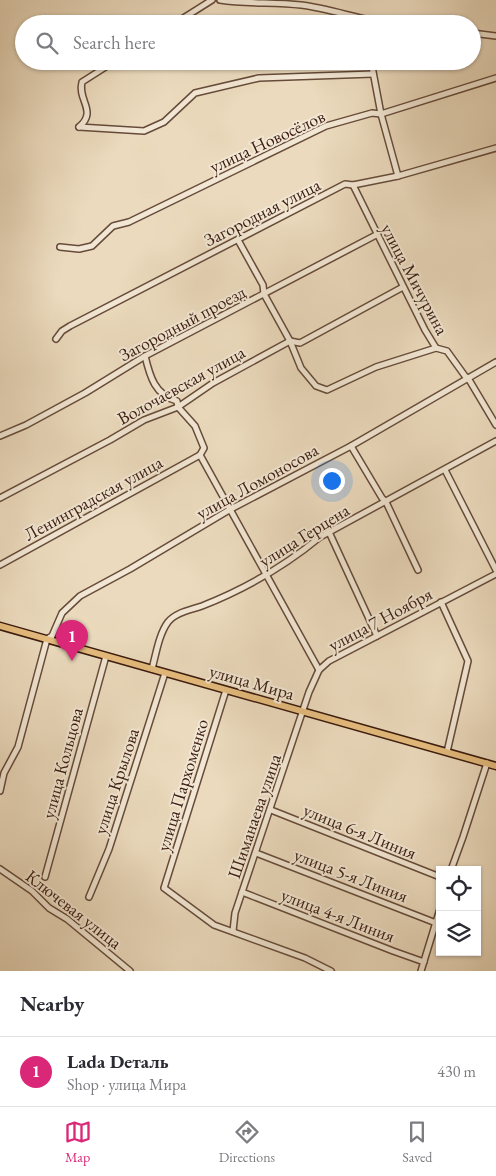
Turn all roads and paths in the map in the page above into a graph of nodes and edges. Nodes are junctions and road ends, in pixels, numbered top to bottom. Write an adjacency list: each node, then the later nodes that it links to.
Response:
1 (212, 0): 3 (street)
2 (220, 0): 4 (street)
3 (188, 15)
4 (347, 15)
5 (481, 34): 6 (street)
6 (496, 36)
7 (100, 70): 9 (street)
8 (372, 70): 9 (street)
9 (373, 74): 11 (street)
10 (496, 78): 11 (street, улица Новосёлов)
11 (381, 114): 13 (street); 17 (street, улица Новосёлов)
12 (496, 148): 13 (street, Загородная улица)
13 (398, 176): 14 (street, Загородная улица)
14 (353, 185): 15 (street, улица Мичурина); 16 (street, Загородная улица)
15 (376, 235): 18 (street, улица Мичурина); 19 (street, Загородный проезд)
16 (238, 240): 19 (street); 20 (street, Загородная улица)
17 (60, 248)
18 (403, 287): 21 (street, Волочаевская улица); 22 (street, улица Мичурина)
19 (264, 294): 21 (street); 23 (street, Загородный проезд)
20 (56, 339)
21 (290, 342): 22 (street); 26 (street, Волочаевская улица)
22 (436, 348): 25 (street, улица Мичурина)
23 (145, 356): 26 (street); 28 (street, Загородный проезд)
24 (496, 362): 25 (street, улица Ломоносова)
25 (468, 378): 27 (street, улица Мичурина); 30 (street, улица Ломоносова)
26 (178, 407): 31 (street); 33 (street, Волочаевская улица)
27 (496, 425)
28 (0, 436)
29 (496, 441): 32 (street, улица Герцена)
30 (351, 446): 34 (street); 35 (street, улица Ломоносова)
31 (200, 455): 35 (street); 37 (street, Ленинградская улица)
32 (445, 470): 34 (street, улица Герцена); 39 (street)
33 (0, 498)
34 (386, 502): 36 (street, улица Герцена); 38 (street)
35 (229, 510): 41 (street); 45 (street, улица Ломоносова)
36 (329, 532): 41 (street, улица Герцена); 44 (street)
37 (0, 565)
38 (418, 570)
39 (496, 570)
40 (496, 574): 42 (street, улица 7 Ноября)
41 (266, 576): 47 (street, улица Герцена); 48 (street)
42 (441, 602): 44 (street, улица 7 Ноября); 52 (street)
43 (0, 626): 45 (main road, улица Мира)
44 (377, 636): 48 (street, улица 7 Ноября)
45 (47, 639): 46 (main road, улица Мира); 55 (street, улица Ломоносова)
46 (106, 656): 47 (main road, улица Мира); 61 (street, улица Кольцова)
47 (152, 669): 49 (main road, улица Мира)
48 (319, 670): 51 (street, улица 7 Ноября)
49 (164, 672): 50 (main road, улица Мира); 63 (street, улица Крылова)
50 (226, 690): 51 (main road, улица Мира); 65 (street, улица Пархоменко)
51 (303, 712): 52 (main road, улица Мира); 56 (street, Шиманаева улица)
52 (447, 752): 53 (main road, улица Мира)
53 (487, 763): 54 (main road, улица Мира); 58 (street)
54 (496, 766)
55 (0, 791)
56 (271, 810): 57 (street, Шиманаева улица); 60 (street, улица 6-я Линия)
57 (256, 853): 62 (street, Шиманаева улица); 64 (street, улица 5-я Линия)
58 (452, 866)
59 (0, 869): 67 (street, Ключевая улица)
60 (436, 875)
61 (45, 877)
62 (242, 892): 65 (street, Шиманаева улица); 66 (street, улица 4-я Линия)
63 (89, 897)
64 (436, 923): 66 (street)
65 (233, 931): 68 (street)
66 (424, 962): 69 (street)
67 (130, 971)
68 (331, 971)
69 (421, 971)

